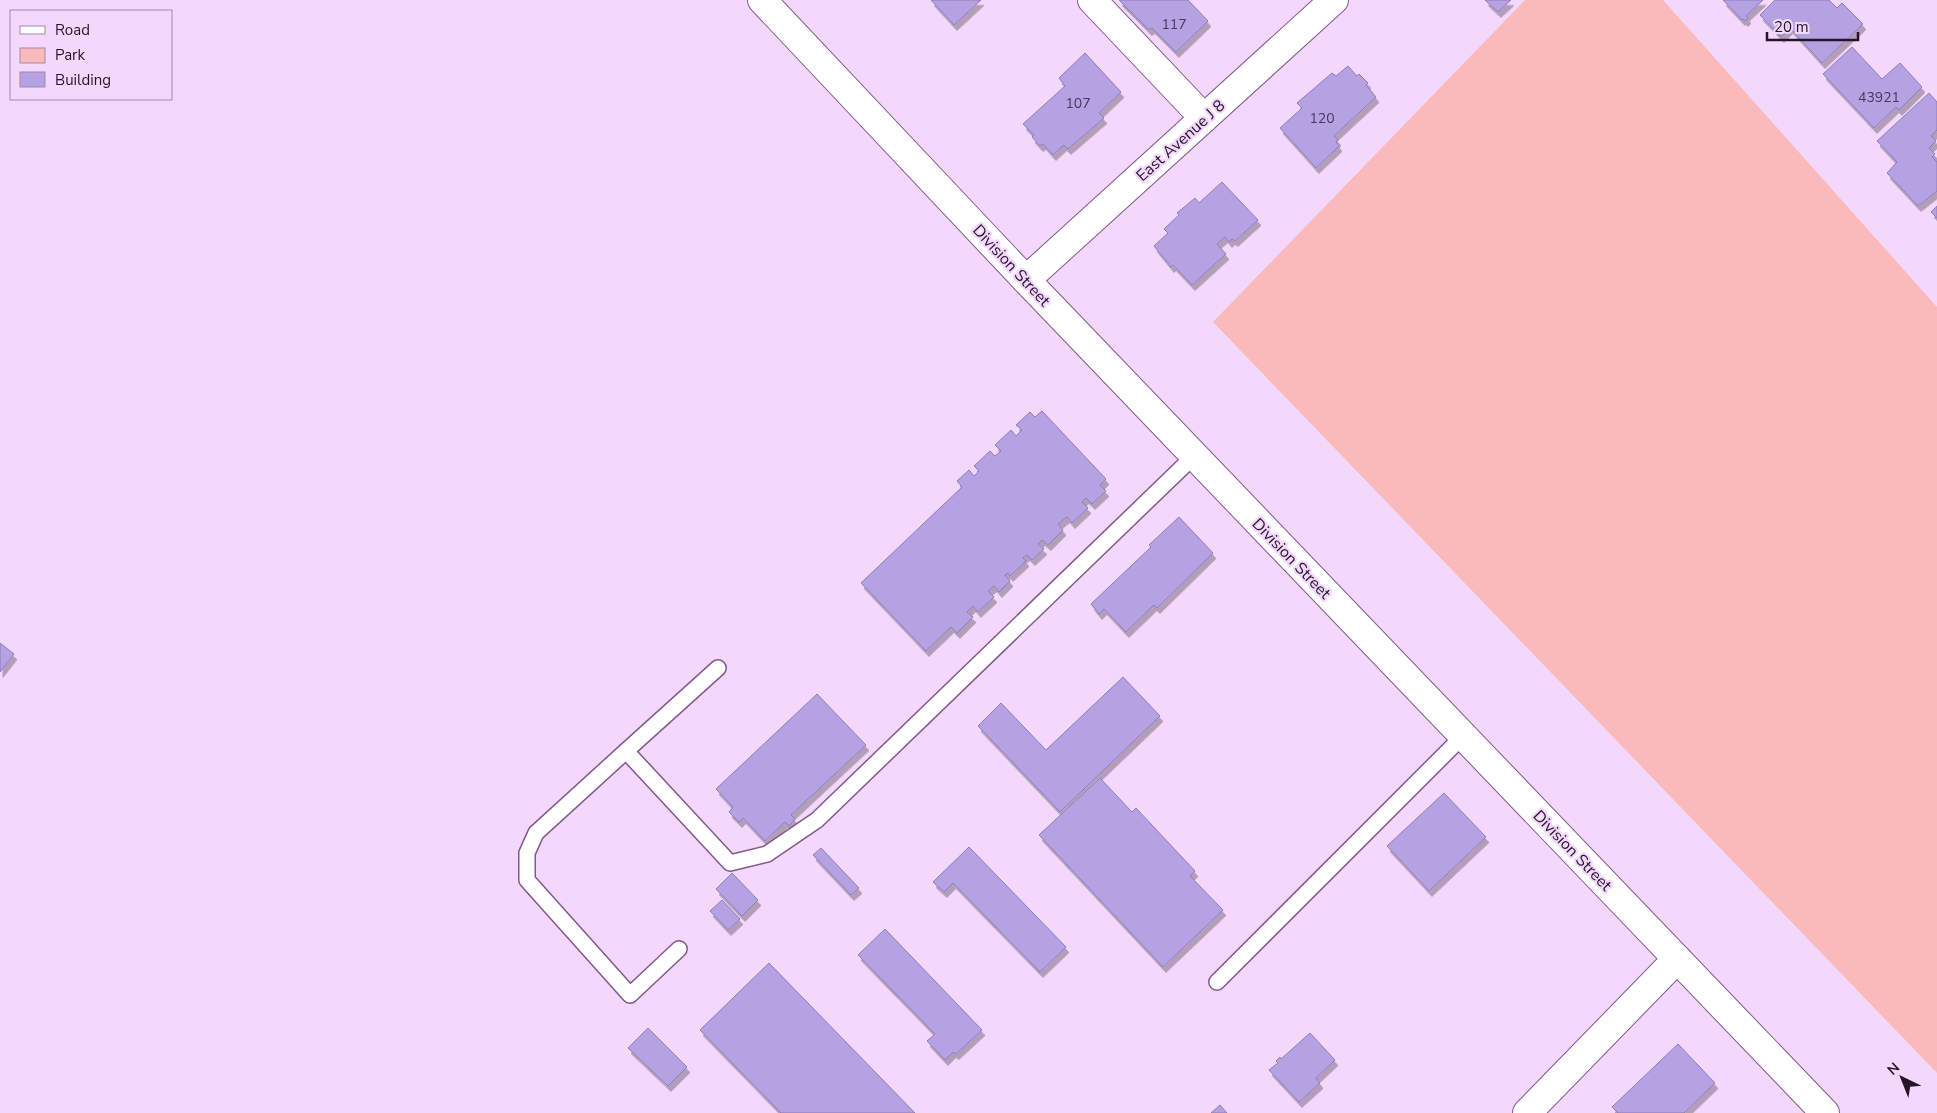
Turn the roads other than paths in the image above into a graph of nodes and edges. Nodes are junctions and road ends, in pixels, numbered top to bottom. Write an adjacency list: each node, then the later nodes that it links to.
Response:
1 (1092, 0): 4 (main road)
2 (1334, 0): 4 (main road, East Avenue J 8)
3 (772, 3): 5 (main road, Division Street)
4 (1204, 118): 5 (main road, East Avenue J 8)
5 (1026, 280): 6 (main road, Division Street)
6 (1194, 456): 8 (main road, Division Street); 9 (lane)
7 (718, 668): 9 (lane)
8 (1463, 736): 11 (main road, Division Street); 12 (lane)
9 (626, 751): 10 (lane)
10 (679, 950)
11 (1677, 959): 13 (main road); 14 (main road, Division Street)
12 (1217, 982)
13 (1527, 1113)
14 (1825, 1113)

